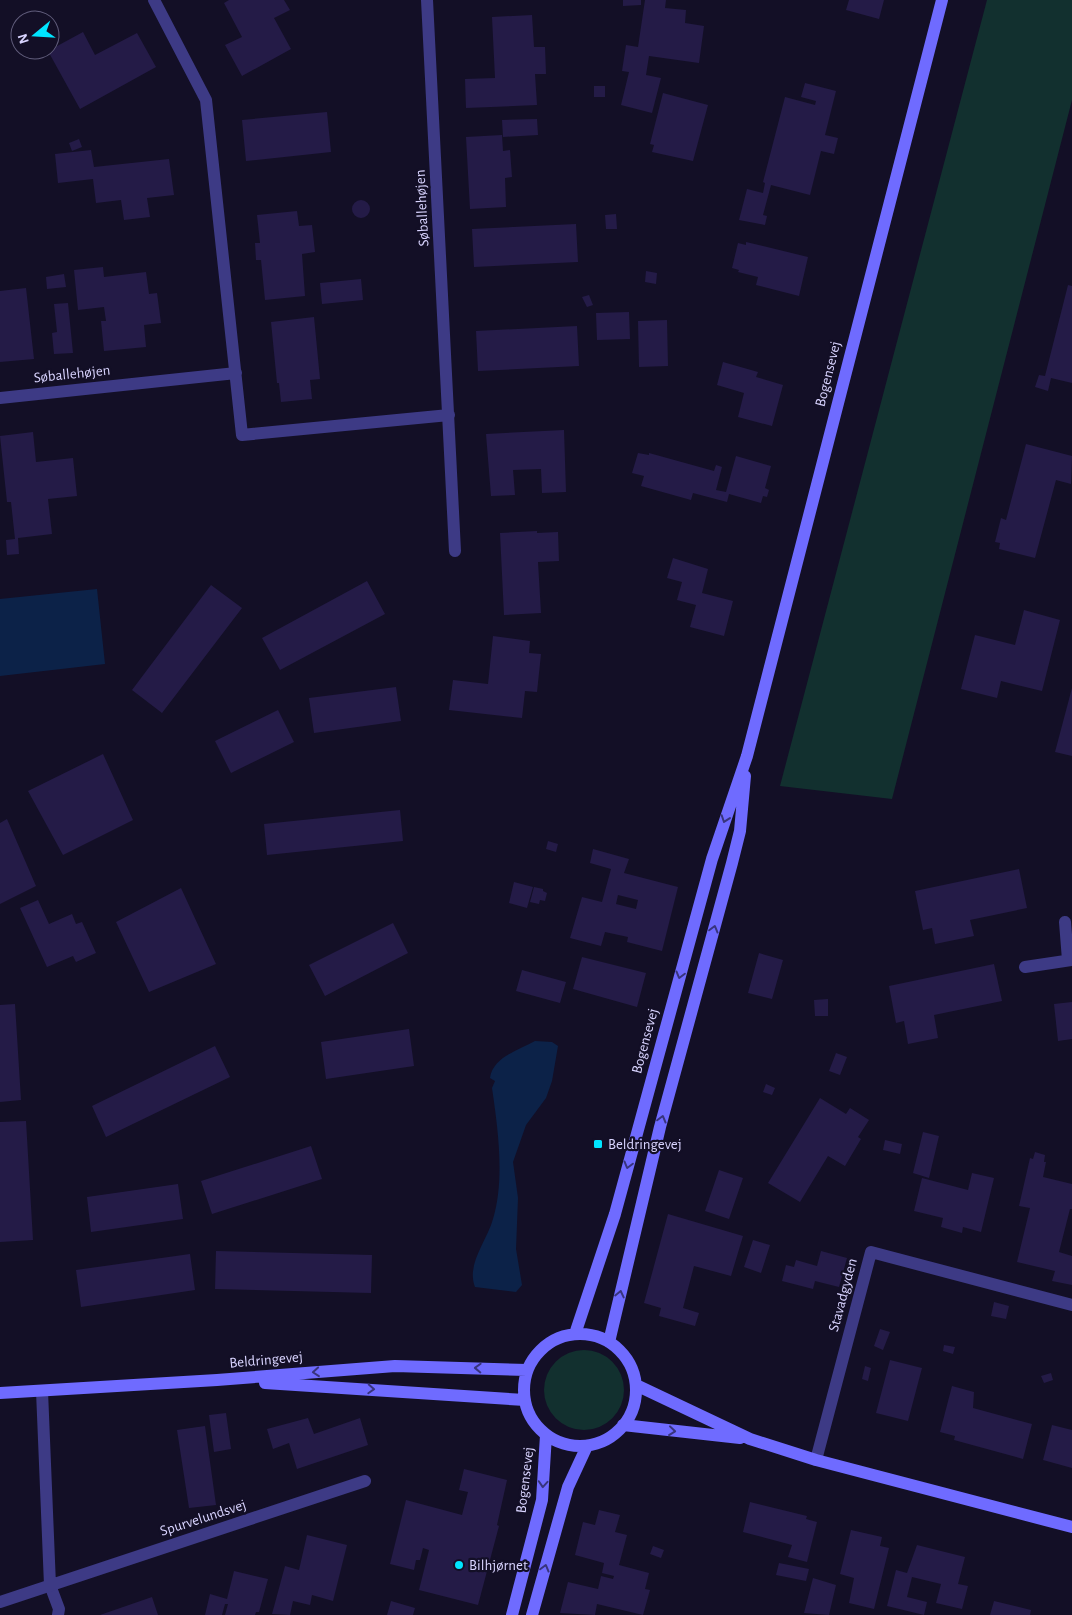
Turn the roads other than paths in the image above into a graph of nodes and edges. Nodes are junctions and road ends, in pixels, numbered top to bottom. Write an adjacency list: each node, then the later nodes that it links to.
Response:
1 (154, 0): 4 (street)
2 (427, 0): 6 (street, Søballehøjen)
3 (942, 0): 8 (main road, Bogensevej)
4 (236, 373): 5 (street, Søballehøjen); 6 (street)
5 (0, 398)
6 (449, 415): 7 (street, Søballehøjen)
7 (455, 551)
8 (747, 756): 13 (main road, Bogensevej, one-way to 13); 14 (main road, Bogensevej, one-way to 8)
9 (1065, 922): 10 (street)
10 (1070, 960): 11 (street)
11 (1025, 967)
12 (1072, 1305): 25 (street, Stavadgyden)
13 (575, 1334): 14 (main road); 15 (main road)
14 (608, 1342): 17 (main road)
15 (527, 1370): 16 (main road, Beldringevej, one-way to 16); 20 (main road)
16 (217, 1380): 18 (main road, Beldringevej); 20 (main road, Beldringevej, one-way to 20)
17 (636, 1385): 21 (main road); 23 (main road)
18 (42, 1392): 19 (main road, Beldringevej); 28 (street)
19 (0, 1393)
20 (525, 1400): 22 (main road)
21 (623, 1426): 23 (main road, one-way to 23); 24 (main road)
22 (546, 1435): 24 (main road); 31 (main road, Bogensevej, one-way to 31)
23 (750, 1439): 25 (main road)
24 (587, 1446): 32 (main road, one-way to 24)
25 (816, 1460): 27 (main road)
26 (365, 1481): 28 (street, Spurvelundsvej)
27 (1072, 1527)
28 (50, 1585): 29 (street, Spurvelundsvej); 30 (street)
29 (0, 1602)
30 (58, 1615)
31 (512, 1615)
32 (532, 1615)

